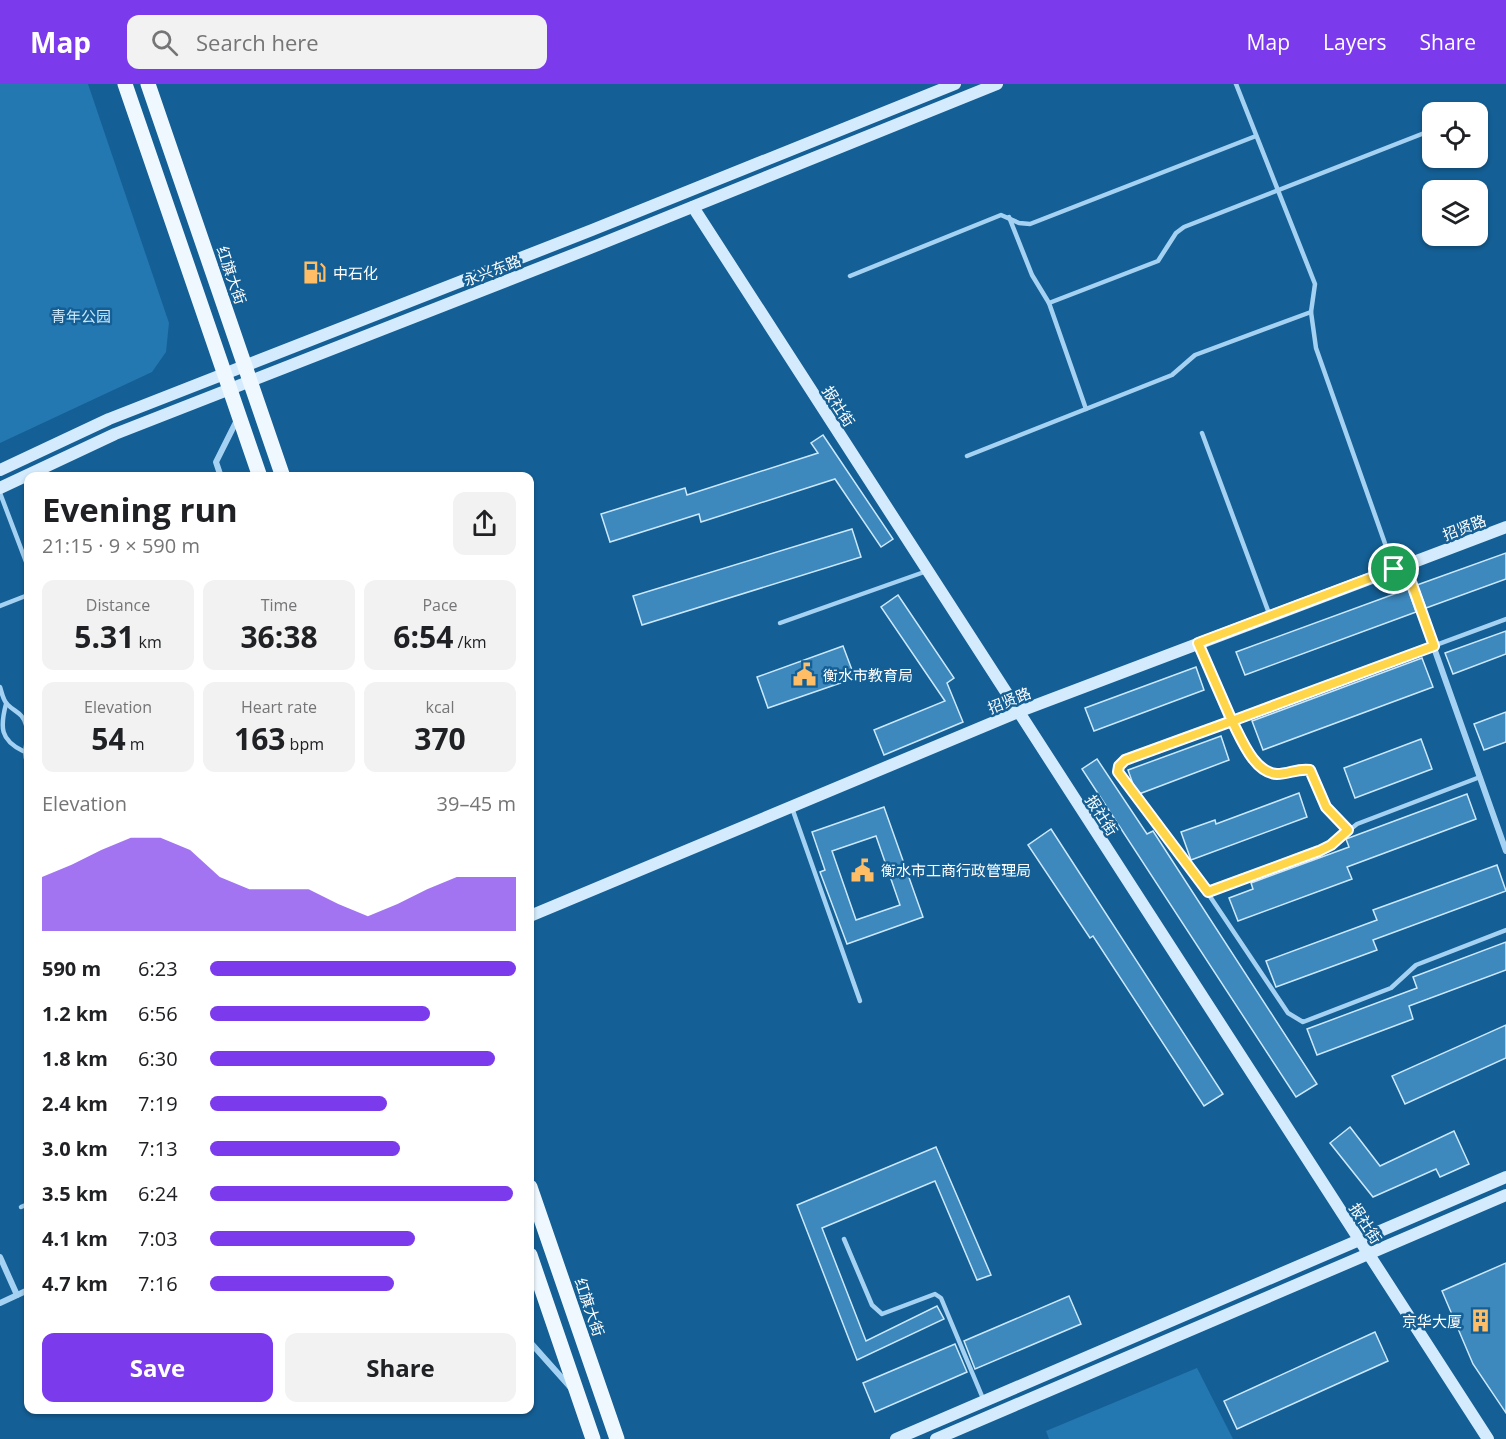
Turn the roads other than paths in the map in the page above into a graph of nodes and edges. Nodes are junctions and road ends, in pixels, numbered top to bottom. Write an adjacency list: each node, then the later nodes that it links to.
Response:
1 (125, 84): 15 (main road)
2 (148, 84): 14 (main road, 红旗大街)
3 (955, 84): 14 (main road, 永兴东路)
4 (997, 84): 9 (main road, 永兴东路)
5 (1236, 84): 7 (lane)
6 (1422, 134): 8 (lane)
7 (1256, 136): 8 (lane); 10 (lane)
8 (1278, 190): 12 (lane); 13 (lane)
9 (693, 207): 16 (main road, 永兴东路); 33 (main road, 报社街)
10 (1008, 216): 11 (lane); 12 (lane)
11 (850, 276)
12 (1048, 303): 18 (lane)
13 (1311, 312): 18 (lane); 32 (lane)
14 (245, 366): 15 (main road, 永兴东路); 16 (main road, 红旗大街)
15 (224, 374): 17 (main road); 22 (main road, 永兴东路)
16 (250, 381): 17 (main road, 永兴东路); 26 (main road, 红旗大街)
17 (229, 389): 19 (main road); 23 (main road, 永兴东路)
18 (1086, 409): 21 (lane)
19 (239, 416): 24 (street); 25 (main road)
20 (1202, 433): 36 (lane)
21 (967, 456)
22 (0, 470)
23 (32, 472)
24 (219, 472)
25 (258, 472)
26 (281, 472)
27 (24, 476): 28 (main road, 永兴东路)
28 (0, 488)
29 (0, 493): 31 (lane)
30 (1506, 527): 32 (main road, 招贤路)
31 (24, 556)
32 (1399, 567): 36 (main road, 招贤路); 40 (street)
33 (927, 571): 38 (lane); 43 (main road, 报社街)
34 (24, 597): 35 (lane)
35 (0, 606)
36 (1270, 616): 39 (main road, 招贤路)
37 (1506, 619): 40 (lane)
38 (780, 623)
39 (1198, 643): 43 (main road, 招贤路); 45 (lane)
40 (1434, 646): 45 (lane); 48 (street)
41 (0, 687): 42 (lane)
42 (6, 704): 44 (lane); 46 (lane)
43 (1018, 712): 49 (main road, 招贤路); 62 (main road, 报社街)
44 (24, 721)
45 (1232, 721): 50 (lane); 52 (lane)
46 (23, 751): 47 (lane)
47 (24, 754)
48 (1480, 777): 50 (lane); 51 (street)
49 (792, 806): 53 (main road, 招贤路); 55 (lane)
50 (1348, 830): 52 (lane)
51 (1506, 851)
52 (1208, 892): 54 (lane)
53 (534, 914)
54 (1506, 930)
55 (860, 1001)
56 (1506, 1178): 62 (main road)
57 (1506, 1195): 63 (main road)
58 (534, 1199): 73 (main road, 红旗大街)
59 (24, 1206): 60 (lane)
60 (21, 1207)
61 (844, 1239): 71 (lane)
62 (1360, 1241): 63 (main road, 报社街); 71 (main road)
63 (1369, 1255): 75 (main road); 76 (main road, 报社街)
64 (0, 1257): 67 (street)
65 (534, 1267): 70 (main road)
66 (24, 1292): 67 (street)
67 (17, 1295): 68 (street)
68 (0, 1303)
69 (534, 1346): 70 (street)
70 (579, 1397): 72 (main road)
71 (984, 1401): 74 (main road)
72 (593, 1439)
73 (617, 1439)
74 (896, 1439)
75 (936, 1439)
76 (1488, 1439)

